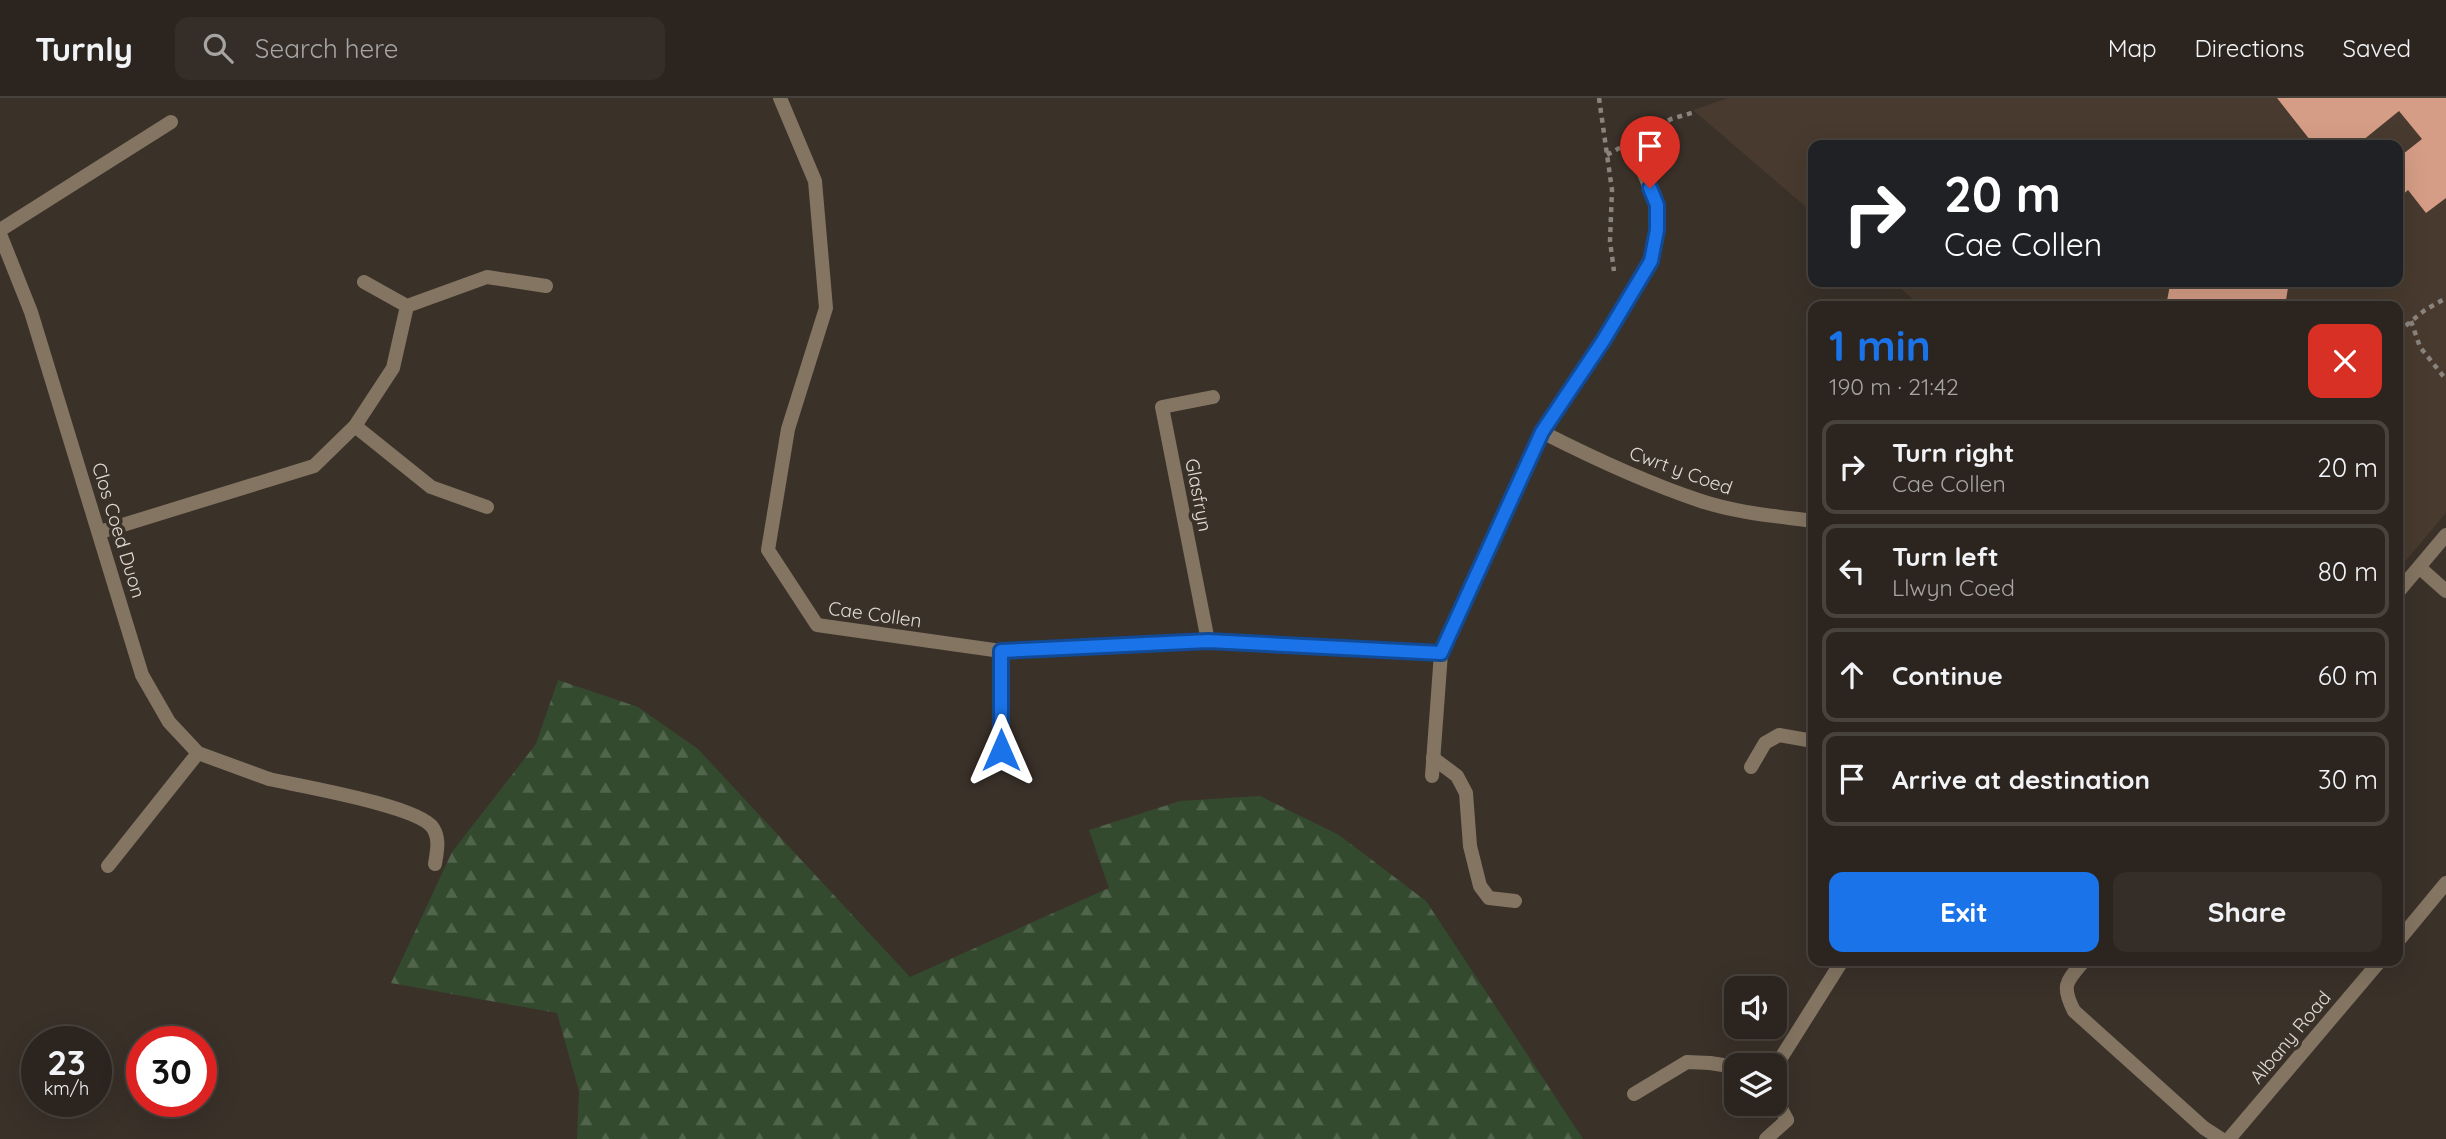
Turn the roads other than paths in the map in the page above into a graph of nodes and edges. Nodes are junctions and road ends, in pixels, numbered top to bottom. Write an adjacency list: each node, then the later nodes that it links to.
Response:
1 (780, 98): 19 (street, Cae Collen)
2 (171, 122): 4 (street)
3 (1643, 170): 10 (street)
4 (0, 232): 13 (street, Clos Coed Duon)
5 (364, 282): 7 (street)
6 (546, 286): 7 (street)
7 (407, 306): 9 (street)
8 (1213, 397): 18 (street, Glasfryn)
9 (355, 426): 11 (street); 13 (street)
10 (1542, 432): 12 (street, Cwrt y Coed); 20 (street)
11 (487, 507)
12 (1808, 520)
13 (100, 533): 23 (street, Clos Coed Duon)
14 (2446, 535): 15 (street)
15 (2419, 567): 16 (street); 17 (street)
16 (2403, 586)
17 (2446, 591)
18 (1208, 641): 19 (street, Cae Collen); 20 (street, Cae Collen)
19 (1001, 651): 22 (street)
20 (1441, 653): 24 (street)
21 (1808, 740): 25 (street)
22 (1001, 750)
23 (198, 753): 27 (street, Clos Coed Duon); 28 (street)
24 (1433, 758): 26 (street); 30 (street)
25 (1751, 767)
26 (1432, 776)
27 (435, 864)
28 (108, 866)
29 (2446, 883): 31 (street)
30 (1515, 901)
31 (2403, 935)
32 (1839, 966): 35 (street)
33 (2080, 966): 40 (street)
34 (2376, 966): 41 (street, Albany Road)
35 (1784, 1053)
36 (1724, 1065): 37 (street)
37 (1634, 1094)
38 (1785, 1116): 39 (street)
39 (1766, 1139)
40 (2221, 1139)
41 (2229, 1139)

